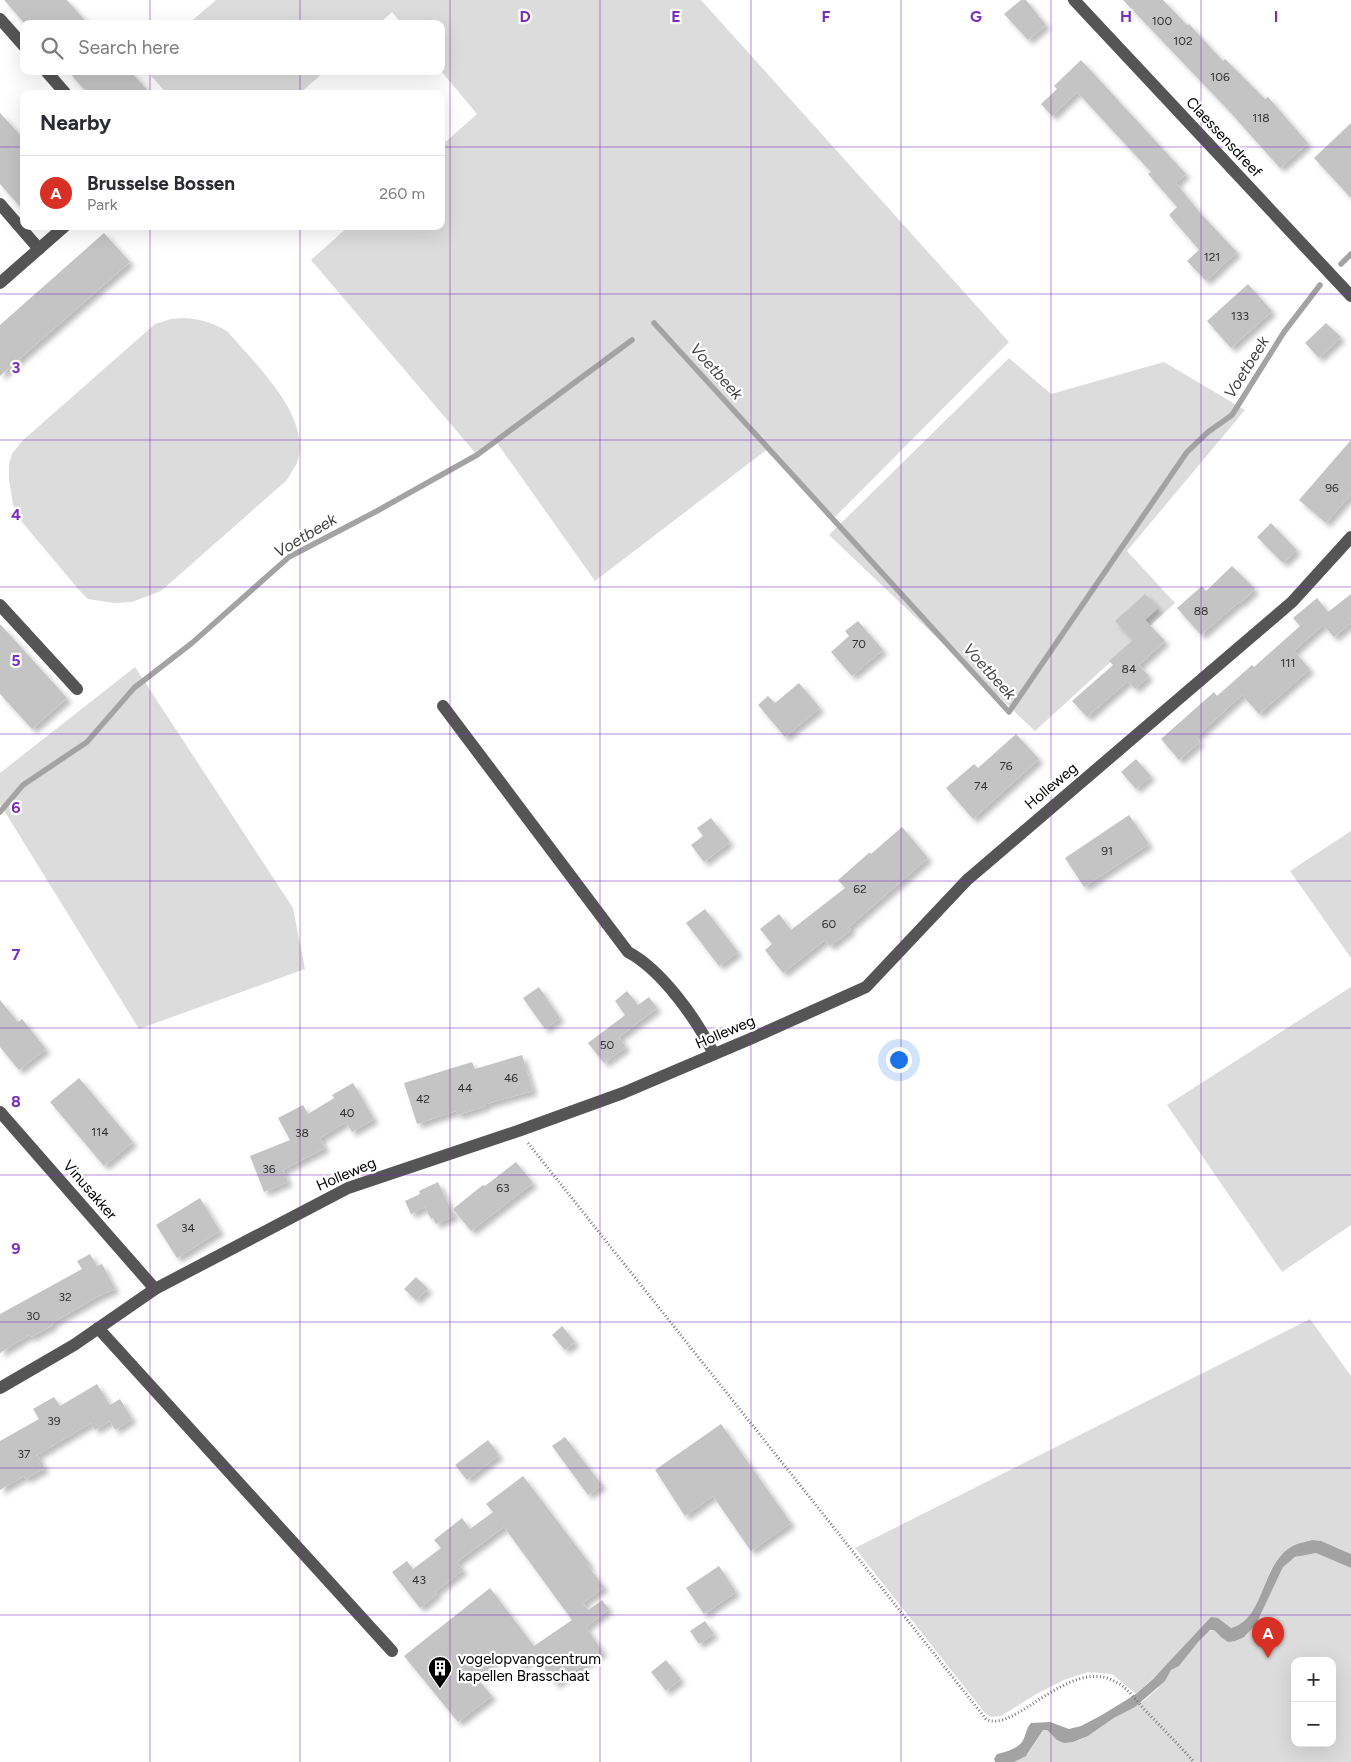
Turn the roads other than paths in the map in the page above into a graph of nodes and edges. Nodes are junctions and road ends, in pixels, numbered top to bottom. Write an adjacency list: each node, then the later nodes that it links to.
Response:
1 (1074, 0): 12 (street, Claessensdreef)
2 (0, 19): 3 (street)
3 (20, 42)
4 (49, 75): 5 (street)
5 (63, 90)
6 (0, 204): 7 (street)
7 (20, 227)
8 (23, 230): 10 (street)
9 (60, 230): 10 (street)
10 (39, 249): 11 (street)
11 (0, 283)
12 (1351, 296)
13 (1351, 537): 17 (street, Holleweg)
14 (0, 605): 15 (street)
15 (77, 689)
16 (443, 706): 17 (street)
17 (714, 1054): 19 (street, Holleweg)
18 (0, 1112): 19 (street, Vinusakker)
19 (155, 1289): 20 (street, Holleweg)
20 (98, 1328): 21 (street, Holleweg); 22 (street)
21 (0, 1388)
22 (392, 1651)

